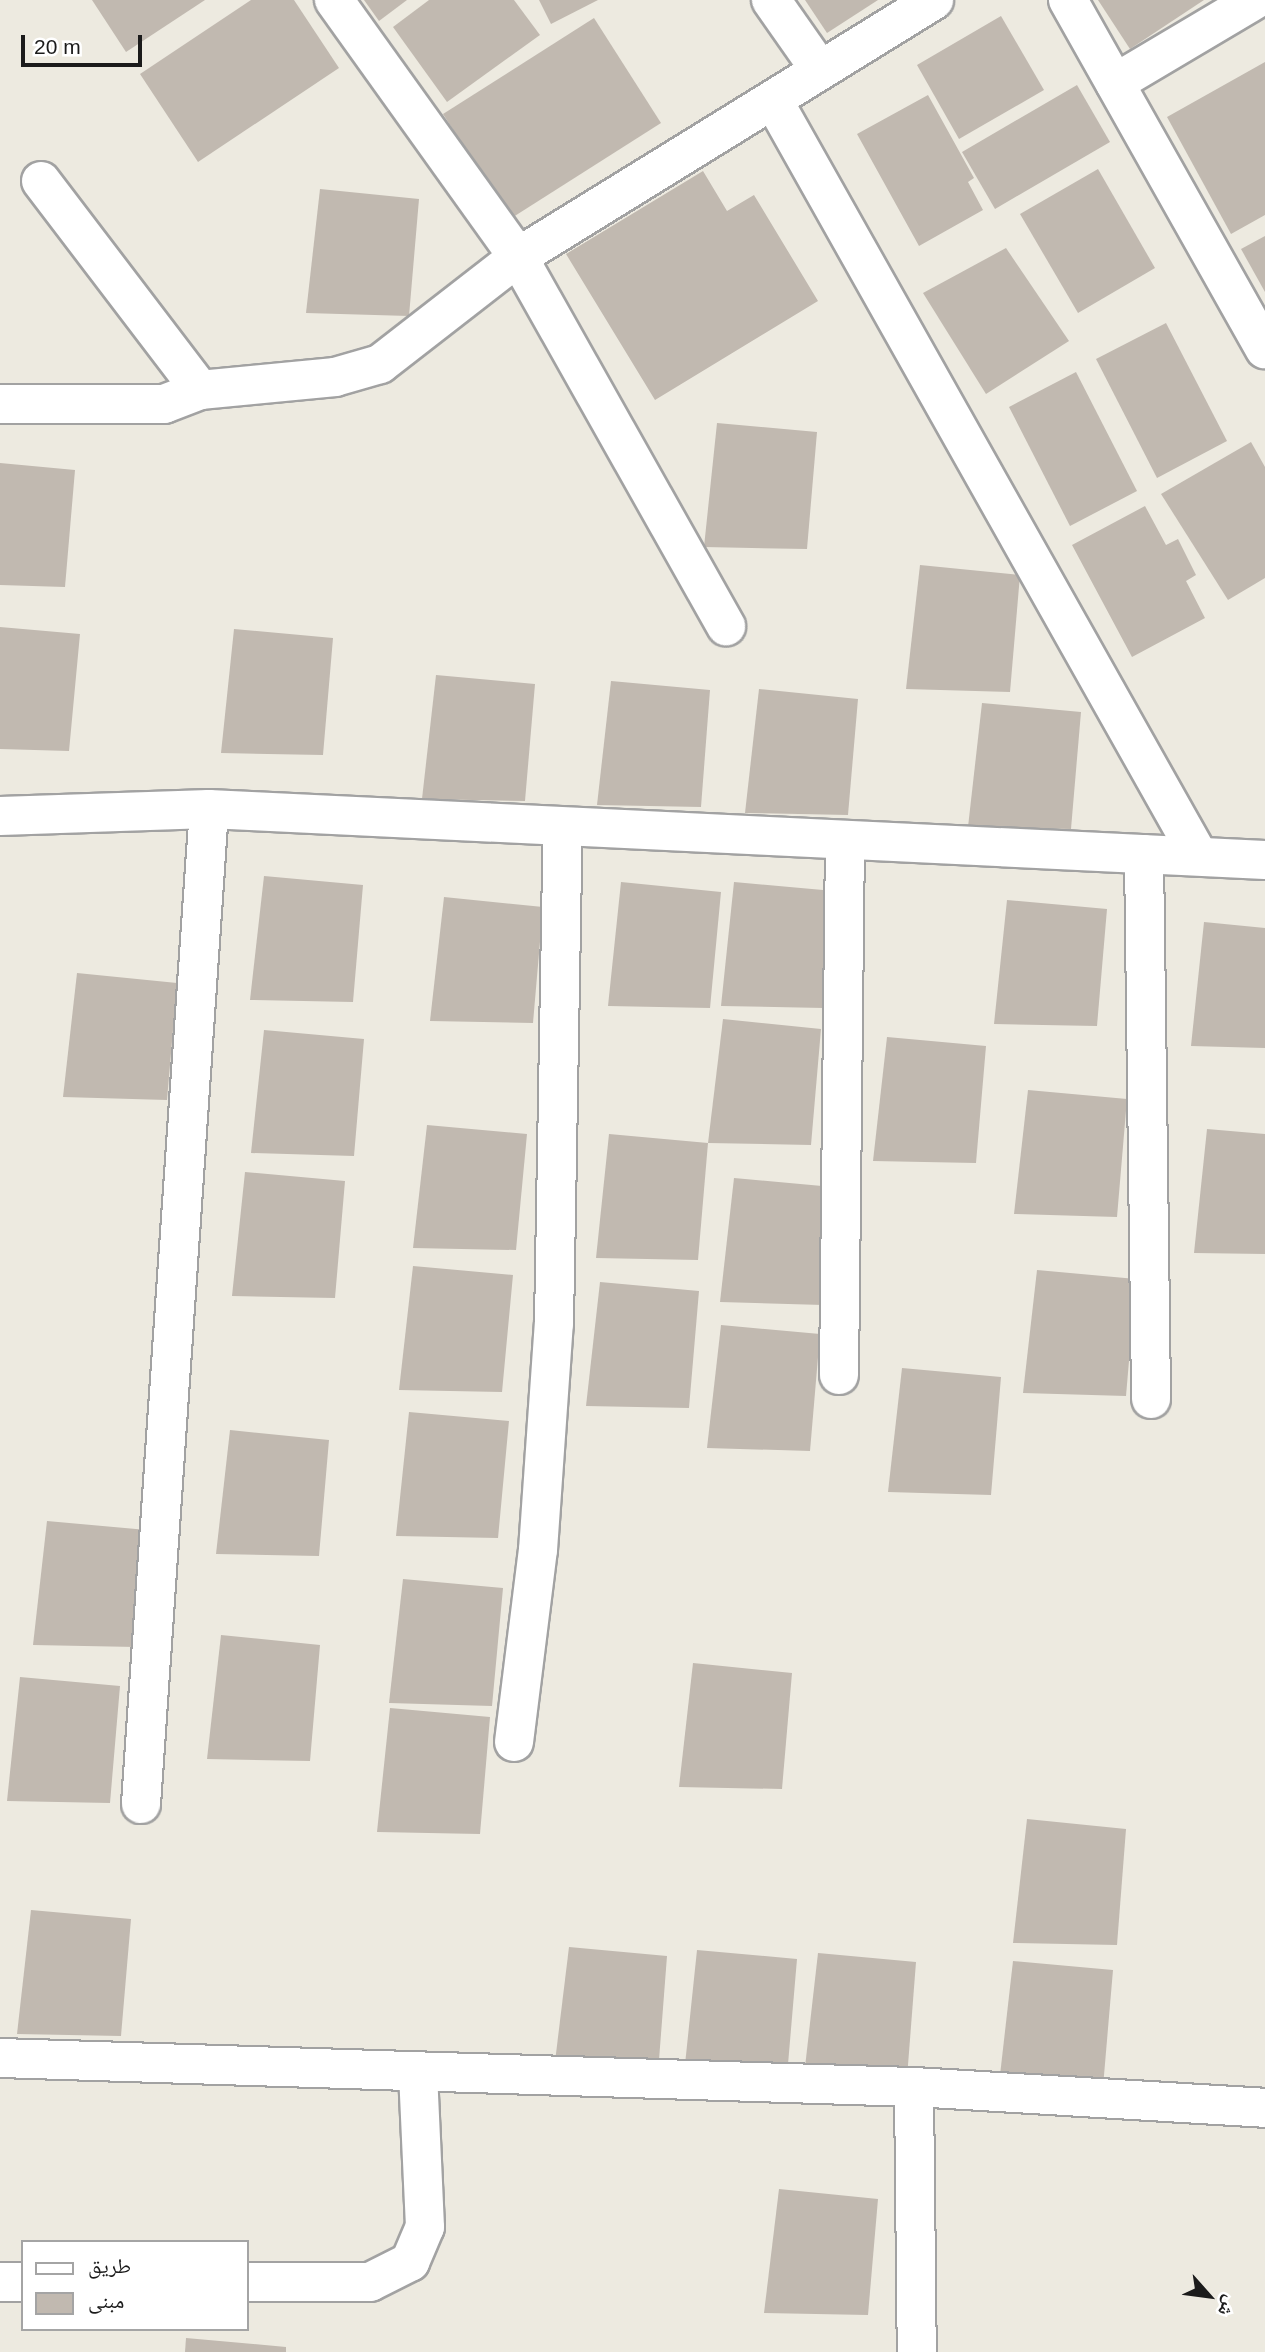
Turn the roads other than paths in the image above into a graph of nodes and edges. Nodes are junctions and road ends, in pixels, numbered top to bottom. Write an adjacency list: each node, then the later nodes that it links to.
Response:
1 (334, 0): 10 (street)
2 (771, 0): 6 (street)
3 (934, 0): 6 (street)
4 (1068, 0): 7 (street)
5 (1255, 0): 7 (street)
6 (820, 70): 8 (street)
7 (1115, 83): 11 (street)
8 (773, 100): 10 (street); 20 (street)
9 (41, 181): 12 (street)
10 (518, 257): 12 (street); 14 (street)
11 (1265, 348)
12 (200, 390): 13 (street)
13 (0, 404)
14 (726, 626)
15 (209, 809): 16 (street); 17 (street); 25 (street)
16 (0, 816)
17 (563, 829): 18 (street); 24 (street)
18 (845, 842): 19 (street); 22 (street)
19 (1144, 854): 20 (street); 23 (street)
20 (1198, 855): 21 (street)
21 (1265, 860)
22 (839, 1375)
23 (1151, 1399)
24 (514, 1742)
25 (141, 1804)
26 (0, 2059): 27 (street)
27 (418, 2073): 28 (street); 32 (street)
28 (914, 2087): 29 (street); 33 (street)
29 (1265, 2108)
30 (0, 2282): 31 (street)
31 (21, 2282)
32 (248, 2282)
33 (917, 2352)

